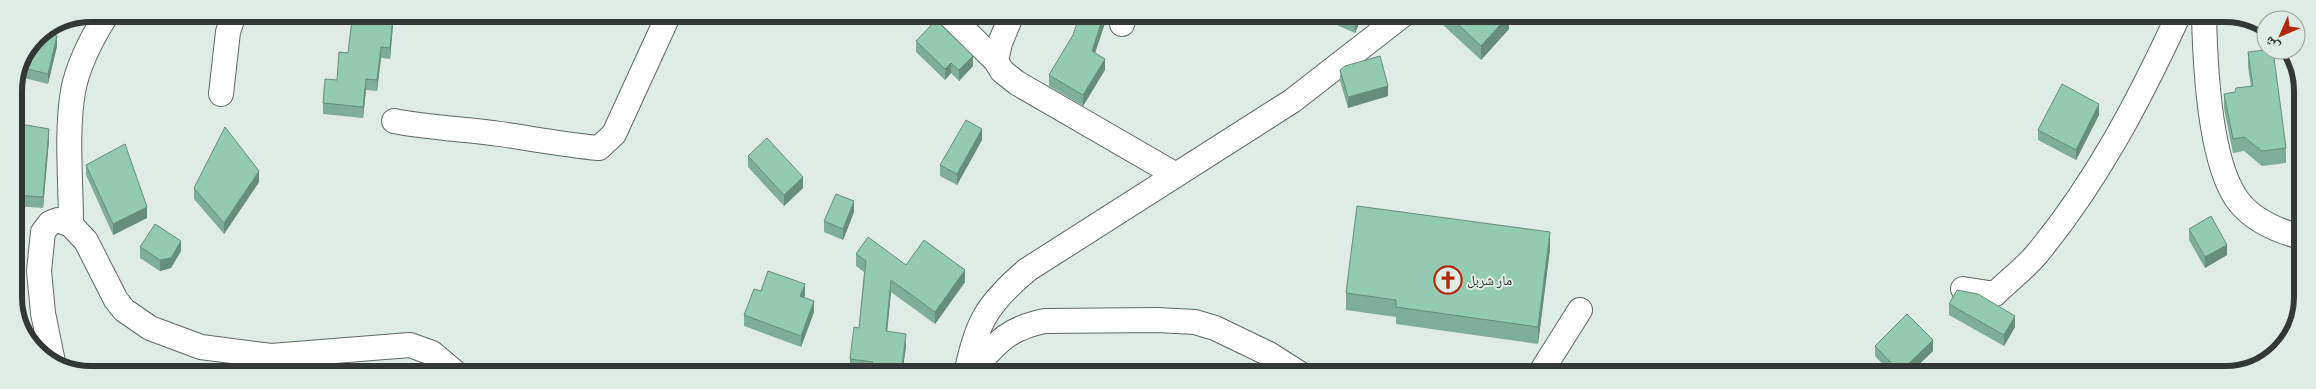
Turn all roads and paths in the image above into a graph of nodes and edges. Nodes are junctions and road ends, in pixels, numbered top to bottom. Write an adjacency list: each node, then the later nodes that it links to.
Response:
1 (103, 22): 13 (street)
2 (231, 22): 10 (street)
3 (665, 22): 11 (street)
4 (956, 22): 9 (street)
5 (1009, 22): 9 (street)
6 (1394, 22): 12 (street)
7 (2175, 22): 15 (street)
8 (2204, 22): 14 (street)
9 (996, 61): 12 (street)
10 (221, 94)
11 (394, 121)
12 (1176, 174): 19 (street)
13 (71, 225): 17 (street); 18 (street)
14 (2294, 235)
15 (1963, 289)
16 (1580, 310): 22 (street)
17 (52, 354)
18 (447, 366)
19 (969, 366)
20 (975, 366): 21 (street)
21 (1287, 366)
22 (1545, 366)

